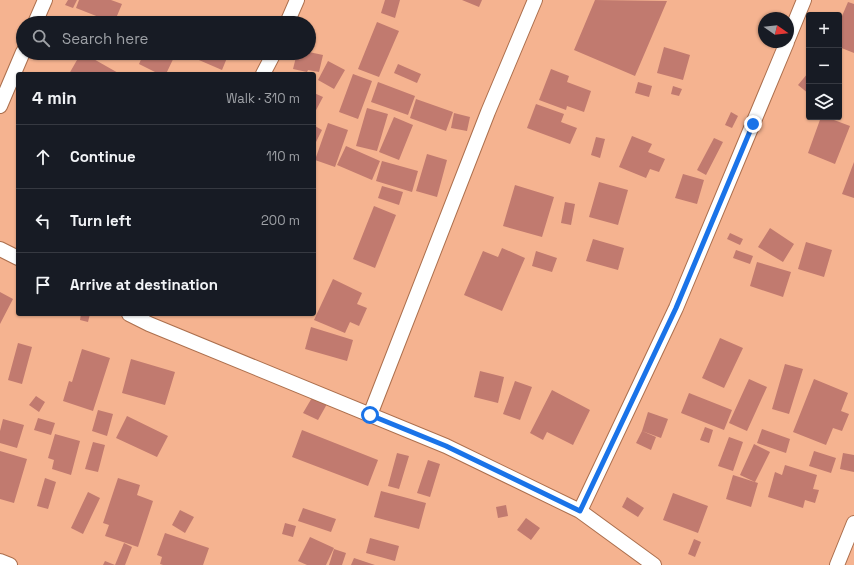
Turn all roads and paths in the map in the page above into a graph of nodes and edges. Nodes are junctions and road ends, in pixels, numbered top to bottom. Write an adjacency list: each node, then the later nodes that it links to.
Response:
1 (45, 0): 5 (street)
2 (297, 0): 6 (street)
3 (534, 0): 16 (street)
4 (804, 0): 7 (street)
5 (38, 16)
6 (290, 16)
7 (794, 24)
8 (784, 48): 17 (street)
9 (20, 60): 12 (street)
10 (270, 60): 11 (street)
11 (264, 72)
12 (0, 106)
13 (0, 249): 14 (street)
14 (16, 257)
15 (133, 316): 16 (street)
16 (370, 415): 17 (street)
17 (580, 511): 21 (street)
18 (854, 523): 22 (street)
19 (0, 561): 20 (street)
20 (10, 565)
21 (654, 565)
22 (837, 565)

